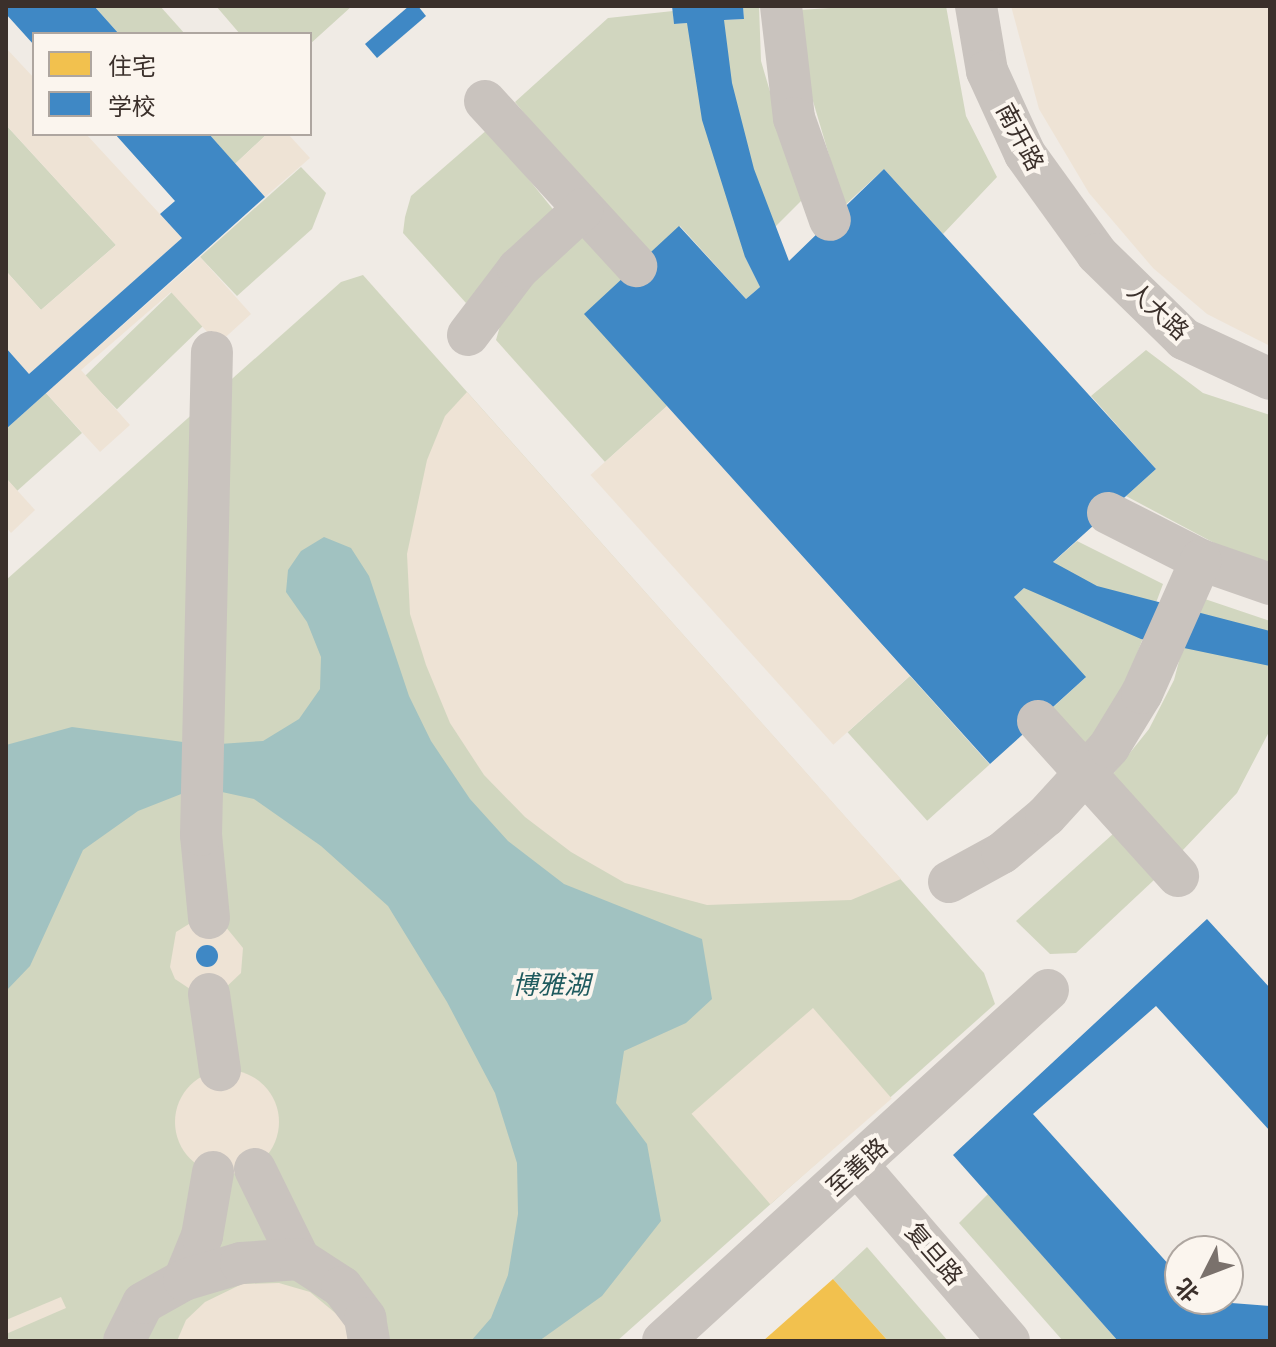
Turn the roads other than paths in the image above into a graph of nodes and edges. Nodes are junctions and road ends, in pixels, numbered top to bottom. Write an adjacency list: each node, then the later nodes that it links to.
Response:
1 (781, 6): 5 (street)
2 (976, 6): 6 (street, 南开路)
3 (485, 101): 4 (street)
4 (583, 209): 7 (street); 8 (street)
5 (830, 220)
6 (1097, 254): 10 (street, 人大路)
7 (636, 266)
8 (468, 335)
9 (212, 352): 18 (street)
10 (1270, 379)
11 (1108, 513): 12 (street)
12 (1201, 560): 13 (street); 15 (street)
13 (1270, 584)
14 (1038, 721): 15 (street)
15 (1086, 772): 16 (street); 17 (street)
16 (1178, 876)
17 (949, 882)
18 (209, 918)
19 (1048, 990): 22 (street, 至善路)
20 (209, 994): 21 (street)
21 (220, 1070)
22 (858, 1166): 29 (street, 至善路); 30 (street, 复旦路)
23 (255, 1169): 25 (street)
24 (213, 1172): 26 (street)
25 (299, 1259): 26 (street); 28 (street)
26 (184, 1280): 27 (street)
27 (124, 1341)
28 (369, 1341)
29 (663, 1341)
30 (1009, 1341)

